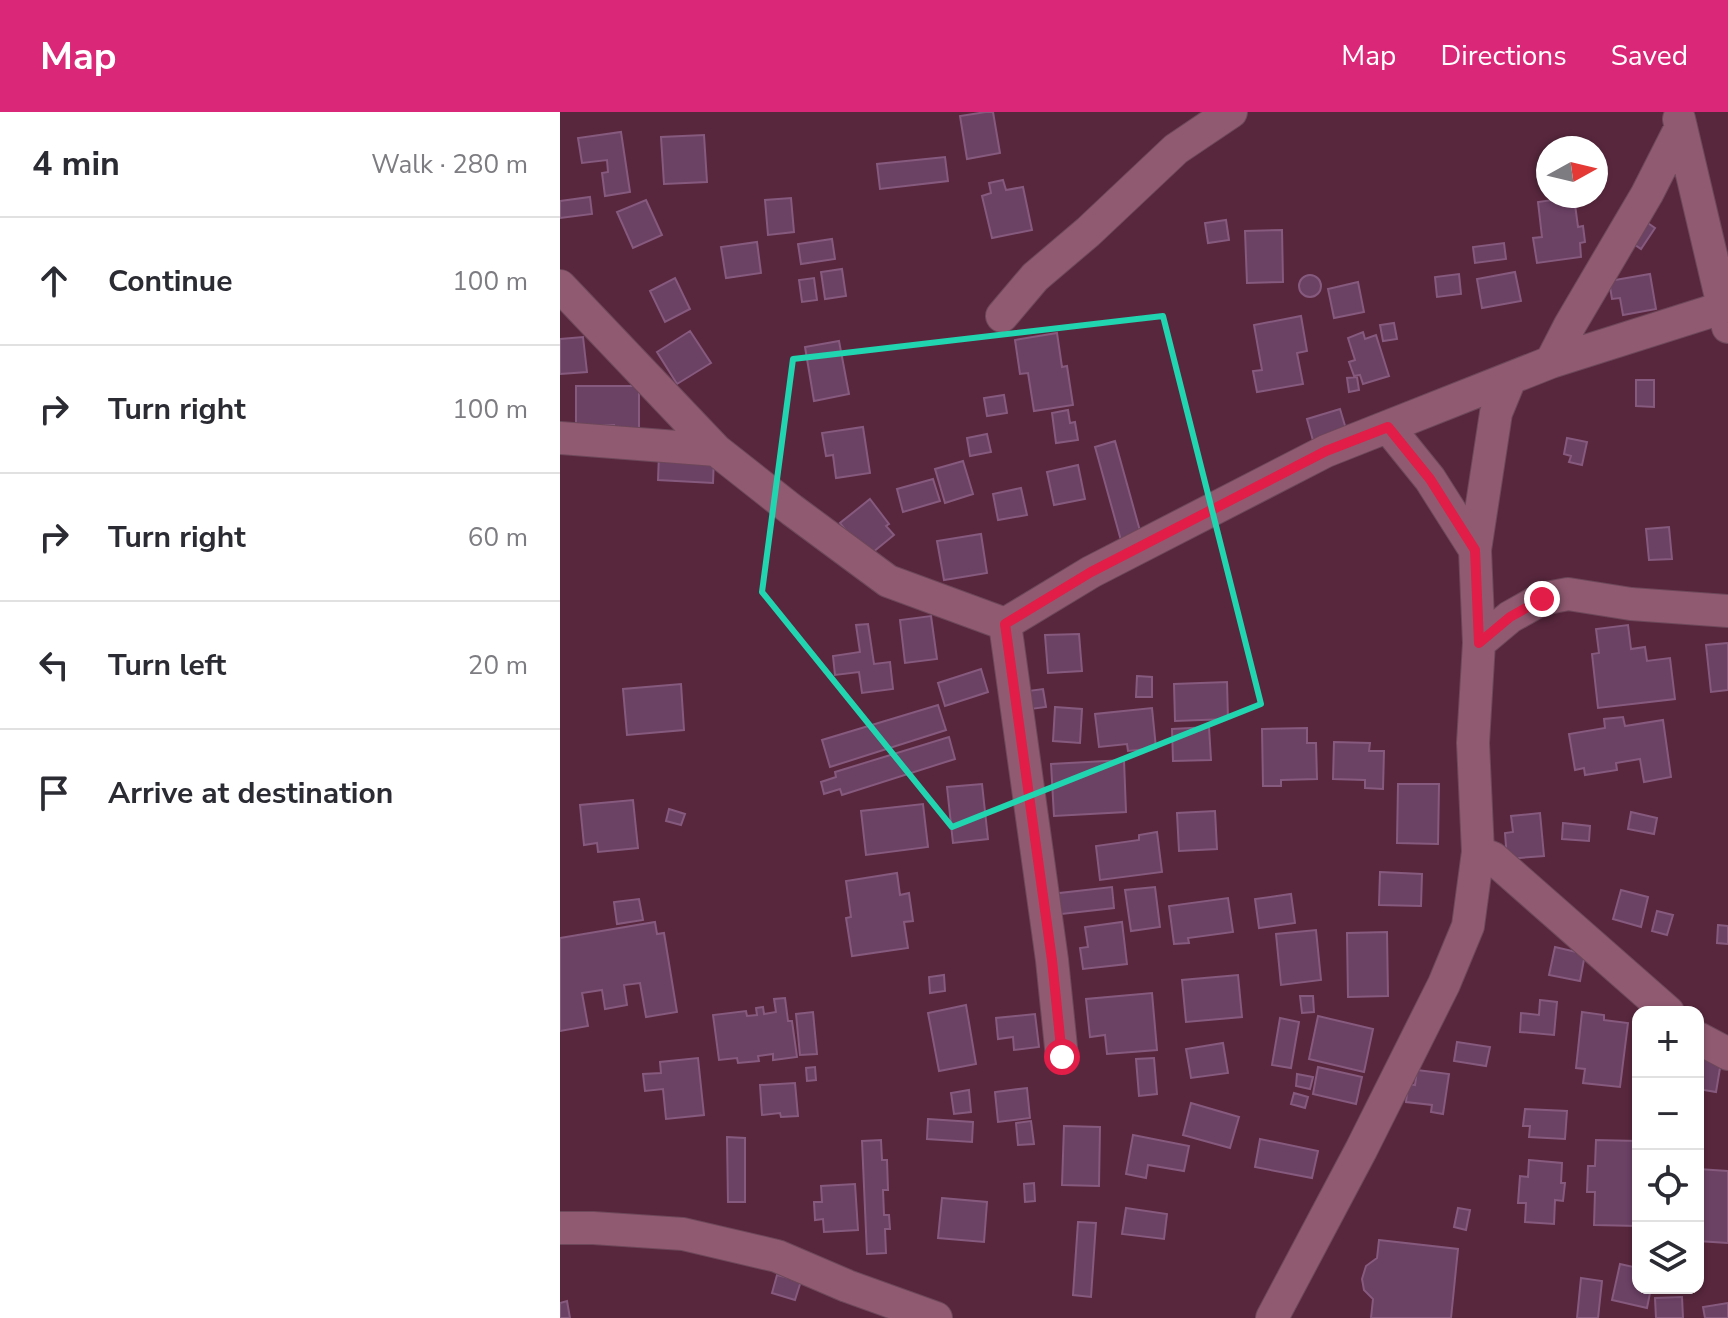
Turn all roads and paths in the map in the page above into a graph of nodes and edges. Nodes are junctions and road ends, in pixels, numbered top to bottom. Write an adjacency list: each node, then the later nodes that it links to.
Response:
1 (1231, 112): 5 (street)
2 (1680, 119): 4 (street); 6 (street)
3 (560, 286): 10 (street)
4 (1726, 314): 6 (street)
5 (1002, 316)
6 (1551, 362): 7 (street)
7 (1510, 379): 8 (street); 11 (street)
8 (1388, 427): 11 (street); 13 (street)
9 (560, 438): 10 (street)
10 (716, 450): 13 (street)
11 (1475, 550): 14 (street)
12 (1728, 611): 14 (street)
13 (1005, 624): 19 (street)
14 (1479, 643): 15 (street)
15 (1478, 852): 16 (street); 22 (street)
16 (1661, 1006)
17 (1704, 1041): 18 (street)
18 (1728, 1054)
19 (1062, 1057)
20 (560, 1228): 21 (street)
21 (936, 1318)
22 (1272, 1318)

